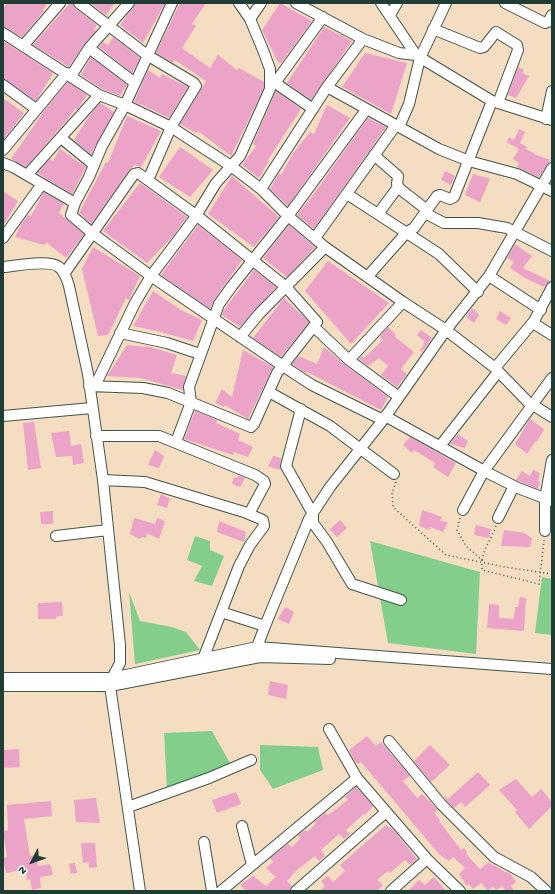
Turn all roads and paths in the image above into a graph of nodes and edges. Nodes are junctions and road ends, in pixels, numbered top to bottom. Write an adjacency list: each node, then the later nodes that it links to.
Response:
1 (60, 3): 20 (street)
2 (79, 3): 16 (street)
3 (129, 3): 16 (street)
4 (172, 3): 22 (street)
5 (239, 3): 15 (street)
6 (261, 3): 15 (street)
7 (299, 3): 14 (street)
8 (381, 3): 12 (street)
9 (397, 3): 12 (street)
10 (446, 3): 17 (street)
11 (505, 3): 13 (street)
12 (390, 15): 23 (street)
13 (552, 15)
14 (323, 17): 19 (street); 26 (street)
15 (250, 19): 26 (street)
16 (108, 27): 21 (street); 22 (street)
17 (433, 29): 23 (street); 31 (street)
18 (3, 33): 20 (street)
19 (363, 39): 23 (street); 28 (street)
20 (24, 46): 24 (street)
21 (89, 48): 24 (street); 25 (street)
22 (147, 55): 25 (street); 38 (street)
23 (418, 56): 31 (street); 37 (street)
24 (69, 74): 30 (street); 33 (street)
25 (135, 82): 32 (street)
26 (273, 82): 34 (street); 45 (street)
27 (3, 86): 33 (street)
28 (327, 87): 34 (street); 35 (street)
29 (552, 91): 36 (street)
30 (100, 96): 32 (street); 39 (street)
31 (495, 102): 36 (street); 42 (street)
32 (125, 105): 38 (street); 44 (street)
33 (36, 109): 40 (street)
34 (313, 109): 52 (street)
35 (366, 110): 37 (street); 59 (street)
36 (549, 119)
37 (397, 126): 41 (street); 42 (street)
38 (171, 127): 45 (street); 48 (street)
39 (61, 138): 44 (street); 47 (street)
40 (3, 150)
41 (374, 155): 51 (street); 54 (street)
42 (469, 161): 50 (street); 56 (street)
43 (3, 163): 47 (street)
44 (94, 165): 55 (street)
45 (231, 166): 52 (street); 58 (street)
46 (552, 168): 50 (street)
47 (27, 175): 49 (street)
48 (148, 180): 58 (street); 62 (street)
49 (42, 184): 55 (street); 63 (street)
50 (542, 186): 53 (street); 60 (street)
51 (398, 187): 56 (street); 57 (street)
52 (261, 189): 59 (street)
53 (552, 191)
54 (347, 194): 57 (street); 64 (street)
55 (75, 203): 62 (street)
56 (426, 212): 60 (street); 61 (street)
57 (378, 214): 61 (street)
58 (196, 215): 67 (street); 70 (street)
59 (288, 216): 64 (street); 67 (street)
60 (515, 231): 66 (street); 72 (street)
61 (406, 232): 71 (street); 75 (street)
62 (92, 233): 69 (street); 70 (street)
63 (3, 238)
64 (315, 238): 65 (street)
65 (326, 247): 71 (street); 74 (street)
66 (552, 251)
67 (253, 260): 74 (street); 78 (street)
68 (3, 267): 69 (street)
69 (64, 274): 90 (street)
70 (151, 276): 78 (street); 82 (street)
71 (368, 276): 76 (street)
72 (489, 276): 75 (street); 77 (street)
73 (552, 286): 77 (street)
74 (286, 287): 80 (street); 84 (street)
75 (478, 292): 81 (street)
76 (403, 302): 81 (street); 86 (street)
77 (541, 310): 79 (street)
78 (213, 319): 84 (street); 85 (street)
79 (533, 323): 83 (street); 88 (street)
80 (314, 327): 86 (street); 87 (street)
81 (446, 330): 88 (street); 92 (street)
82 (120, 333): 85 (street); 90 (street)
83 (552, 335)
84 (240, 337): 87 (street)
85 (200, 354): 93 (street)
86 (349, 360): 92 (street)
87 (282, 366): 91 (street); 99 (street)
88 (496, 370): 94 (street); 102 (street)
89 (552, 378): 94 (street)
90 (92, 386): 93 (street); 95 (street)
91 (269, 392): 93 (street); 96 (street)
92 (399, 397): 99 (street)
93 (191, 402): 101 (street)
94 (533, 405): 98 (street); 105 (street)
95 (92, 408): 97 (street); 100 (street)
96 (301, 409): 103 (street); 112 (street)
97 (3, 416)
98 (552, 417)
99 (384, 418): 102 (street); 103 (street)
100 (96, 436): 101 (street); 107 (street)
101 (176, 442): 111 (street)
102 (440, 446): 105 (street)
103 (360, 448): 106 (street); 112 (street)
104 (552, 460): 109 (street)
105 (484, 471): 108 (street); 110 (street)
106 (394, 474): 117 (path)
107 (103, 480): 111 (street); 114 (street)
108 (514, 486): 109 (street); 113 (street)
109 (548, 500): 115 (street)
110 (462, 510): 117 (path)
111 (249, 514): 121 (street)
112 (312, 514): 120 (street); 122 (street)
113 (498, 518): 117 (path)
114 (108, 530): 116 (street); 128 (street)
115 (545, 531): 118 (path)
116 (56, 536)
117 (482, 562): 118 (path); 118 (path)
118 (541, 572): 119 (path)
119 (552, 574)
120 (401, 600)
121 (221, 612): 122 (street); 124 (street)
122 (265, 626): 123 (street)
123 (259, 652): 124 (street); 125 (street); 126 (street); 128 (street)
124 (203, 659): 128 (street)
125 (552, 669)
126 (552, 676)
127 (3, 678): 128 (street)
128 (111, 682): 129 (street); 134 (street)
129 (3, 686)
130 (329, 729): 133 (street)
131 (389, 742): 140 (street)
132 (251, 760): 134 (street)
133 (357, 778): 135 (street); 139 (street)
134 (128, 807): 142 (street)
135 (386, 812): 138 (street); 141 (street)
136 (242, 826): 139 (street)
137 (204, 842): 143 (street)
138 (428, 859): 145 (street); 146 (street)
139 (252, 865): 144 (street)
140 (540, 889)
141 (299, 890)
142 (140, 891)
143 (212, 891)
144 (221, 891)
145 (391, 891)
146 (460, 891)

